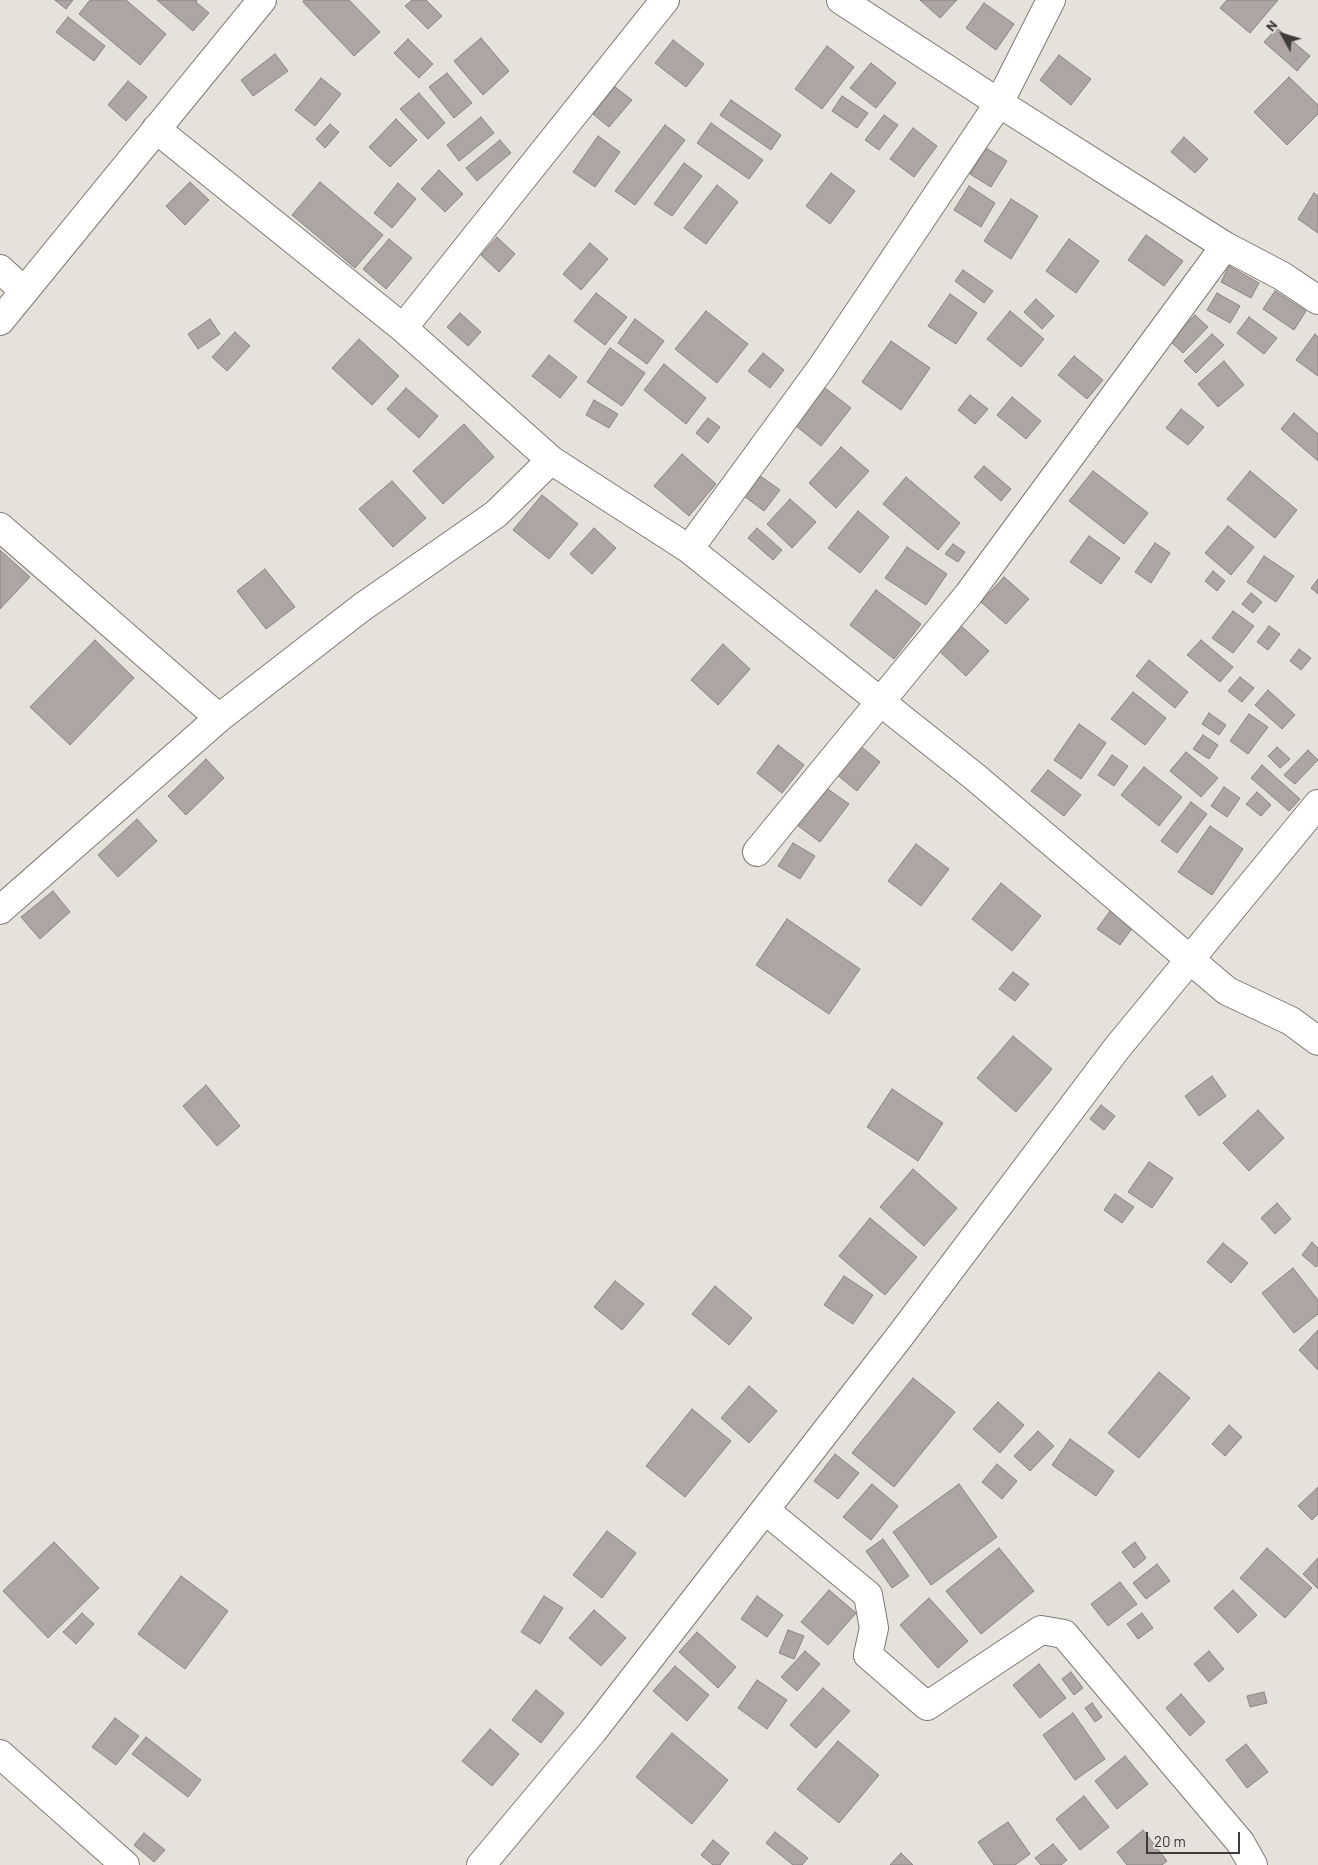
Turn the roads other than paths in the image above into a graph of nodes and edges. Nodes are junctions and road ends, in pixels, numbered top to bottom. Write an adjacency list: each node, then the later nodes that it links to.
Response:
1 (262, 0): 6 (street)
2 (665, 0): 12 (street)
3 (841, 0): 5 (street)
4 (1051, 0): 5 (street)
5 (999, 103): 7 (street); 15 (street)
6 (156, 129): 9 (street); 12 (street)
7 (1225, 246): 10 (street); 16 (street)
8 (0, 269): 9 (street)
9 (24, 292): 11 (street)
10 (1318, 300)
11 (0, 321)
12 (403, 328): 13 (street)
13 (550, 460): 15 (street); 17 (street)
14 (0, 527): 17 (street)
15 (689, 549): 16 (street)
16 (880, 702): 19 (street); 21 (street)
17 (219, 718): 20 (street)
18 (1318, 804): 21 (street)
19 (758, 852)
20 (0, 910)
21 (1191, 958): 22 (street); 23 (street)
22 (1318, 1041)
23 (765, 1510): 26 (street); 27 (street)
24 (0, 1754): 25 (street)
25 (125, 1865)
26 (481, 1865)
27 (1253, 1865)

